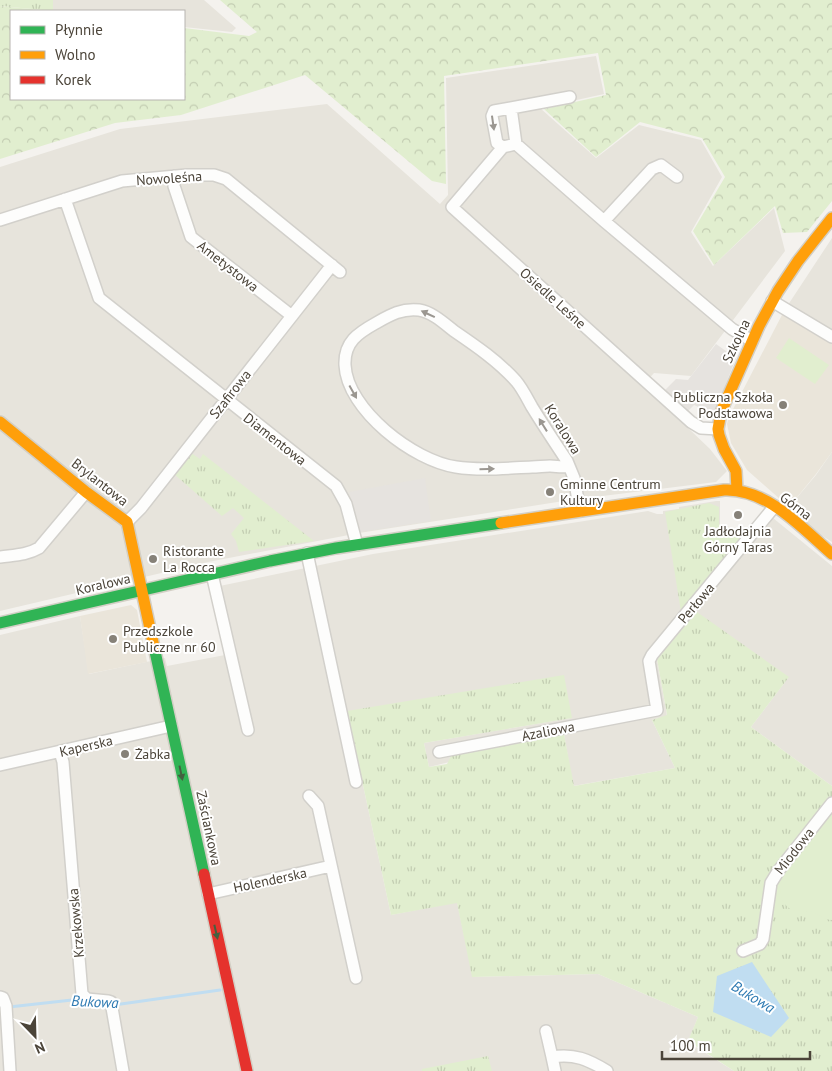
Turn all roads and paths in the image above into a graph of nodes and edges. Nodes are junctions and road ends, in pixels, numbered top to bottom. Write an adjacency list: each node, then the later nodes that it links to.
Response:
1 (570, 97): 2 (street)
2 (511, 108): 3 (street); 4 (street, one-way to 4)
3 (516, 144): 4 (street); 10 (street)
4 (503, 147): 18 (street, Osiedle Leśne)
5 (174, 176): 7 (street, Nowoleśna); 11 (street, Nowoleśna); 13 (street, Ametystowa)
6 (676, 177): 10 (street)
7 (65, 199): 9 (street, Nowoleśna); 16 (street, Diamentowa)
8 (832, 218): 12 (street, Szkolna)
9 (0, 220)
10 (604, 221): 15 (street)
11 (336, 268): 13 (street, Szafirowa)
12 (772, 302): 14 (street); 15 (street, Szkolna)
13 (292, 316): 16 (street, Szafirowa)
14 (832, 337)
15 (752, 341): 18 (street, Szkolna)
16 (225, 400): 26 (street, Szafirowa); 27 (street, Diamentowa)
17 (0, 422): 23 (street, Brylantowa)
18 (718, 429): 22 (street, Szkolna)
19 (560, 451): 20 (street); 20 (street, Koralowa, one-way to 20); 21 (street, Koralowa)
20 (550, 466): 21 (street, Koralowa)
21 (569, 466): 25 (street)
22 (737, 490): 24 (street, Górna); 25 (street, Koralowa)
23 (86, 492): 26 (street, Brylantowa); 30 (street)
24 (774, 507): 29 (street, Górna); 34 (street, Perłowa)
25 (580, 511): 27 (street, Koralowa)
26 (127, 522): 32 (street, Brylantowa)
27 (357, 544): 28 (street, Koralowa)
28 (307, 553): 31 (street, Koralowa); 40 (street)
29 (832, 554)
30 (0, 557)
31 (212, 574): 32 (street, Koralowa); 36 (street)
32 (142, 590): 33 (street, Koralowa); 35 (street, Zaściankowa)
33 (0, 623)
34 (657, 710): 38 (street, Azaliowa)
35 (171, 726): 37 (street, Kaperska); 44 (street, Zaściankowa, one-way to 44)
36 (248, 730)
37 (60, 752): 39 (street, Kaperska); 52 (street, Krzekowska)
38 (439, 752)
39 (0, 765)
40 (356, 782)
41 (309, 796): 43 (street)
42 (832, 803): 45 (street, Miodowa)
43 (331, 866): 44 (street, Holenderska); 46 (street)
44 (208, 894): 53 (street, Zaściankowa, one-way to 53)
45 (743, 951)
46 (356, 978)
47 (0, 997): 48 (street)
48 (4, 1015): 51 (street)
49 (546, 1032): 50 (street)
50 (552, 1057): 54 (street); 55 (street)
51 (10, 1071)
52 (123, 1071)
53 (247, 1071)
54 (555, 1071)
55 (606, 1071)

